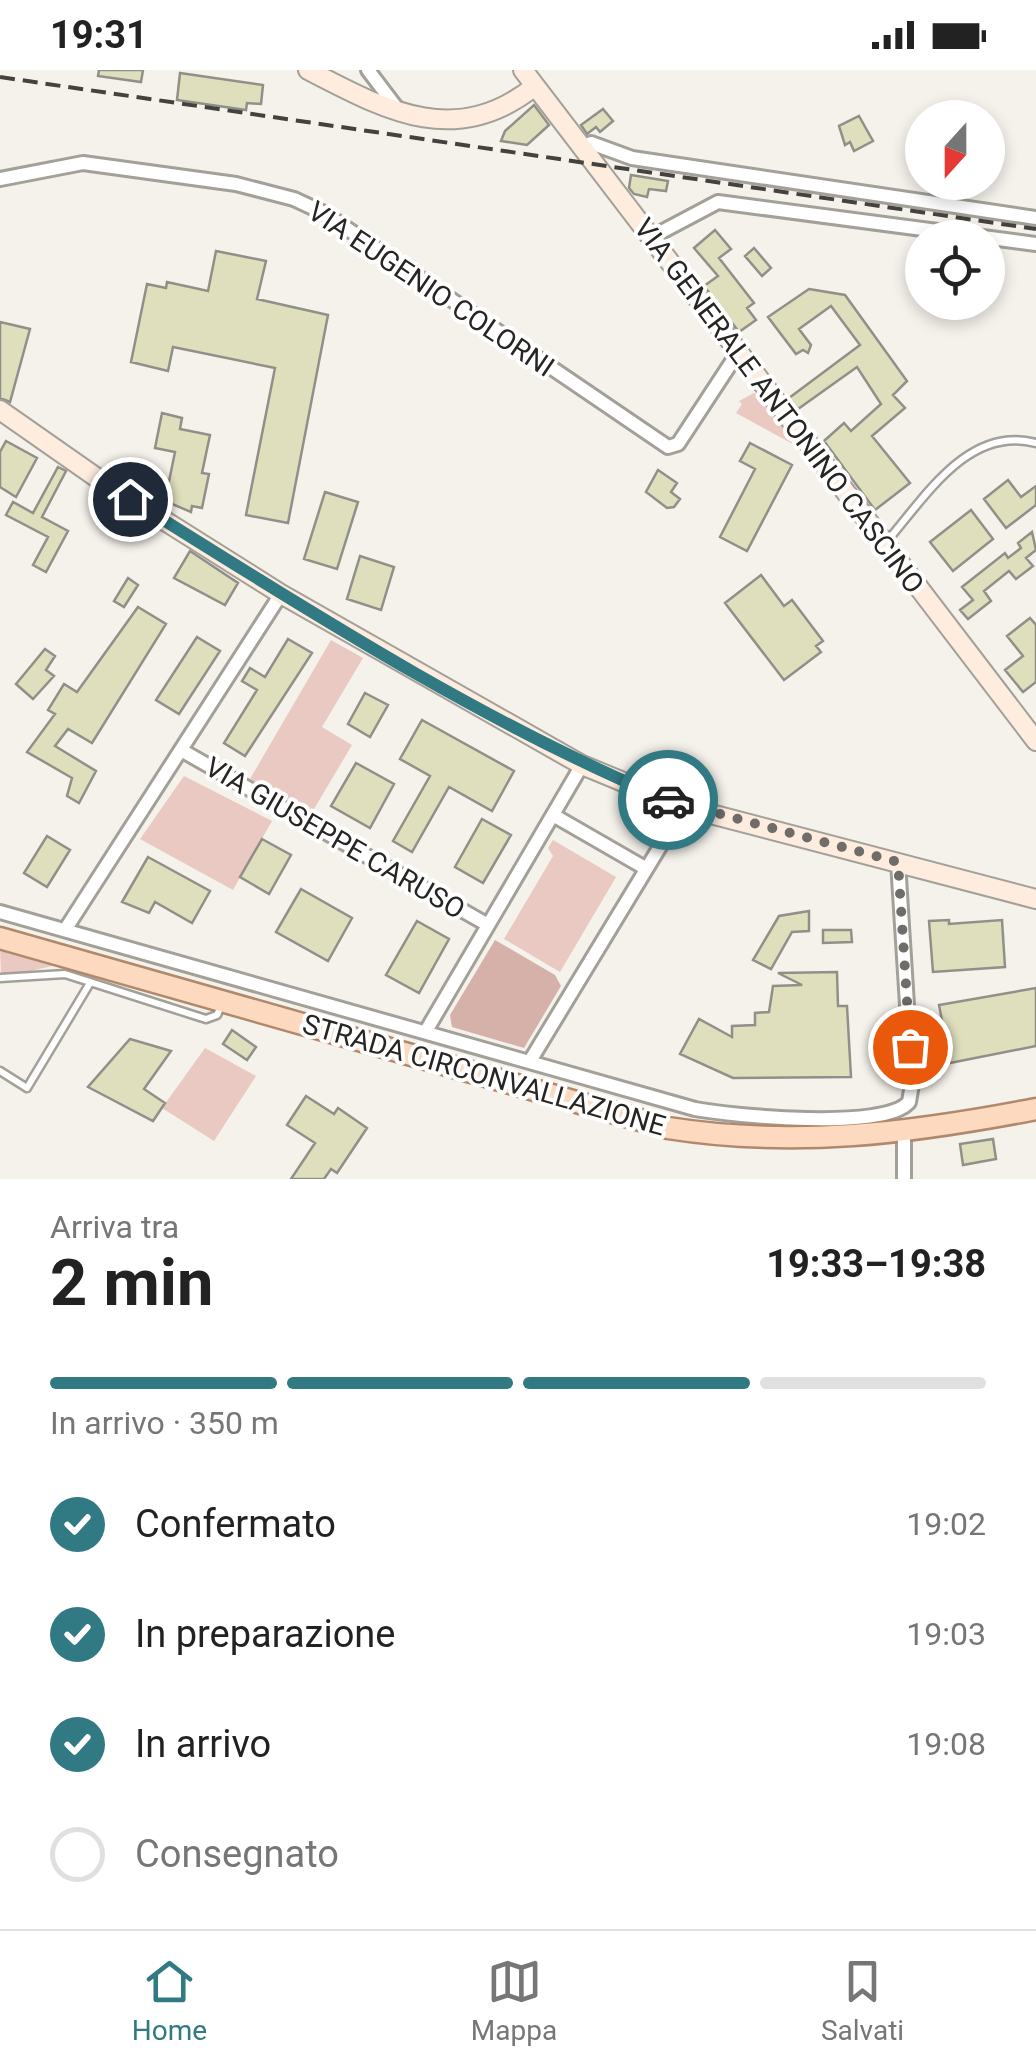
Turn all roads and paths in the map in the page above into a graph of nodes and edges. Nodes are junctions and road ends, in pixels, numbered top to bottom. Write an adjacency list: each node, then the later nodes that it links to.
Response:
1 (308, 70): 5 (street)
2 (368, 70): 5 (street)
3 (523, 70): 4 (street, VIA GENERALE ANTONINO CASCINO)
4 (535, 86): 5 (street); 6 (street, VIA GENERALE ANTONINO CASCINO)
5 (400, 113)
6 (581, 147): 8 (street); 9 (street, VIA GENERALE ANTONINO CASCINO)
7 (0, 180): 11 (street, VIA EUGENIO COLORNI)
8 (1036, 218)
9 (650, 238): 10 (street); 11 (street, VIA GENERALE ANTONINO CASCINO)
10 (1036, 244)
11 (737, 354): 14 (street, VIA GENERALE ANTONINO CASCINO)
12 (0, 410): 15 (street)
13 (1036, 443): 14 (lane)
14 (884, 545): 16 (street, VIA GENERALE ANTONINO CASCINO)
15 (281, 594): 17 (street); 18 (street)
16 (1036, 741)
17 (182, 750): 25 (street, VIA GIUSEPPE CARUSO); 26 (street)
18 (582, 764): 19 (street); 20 (street)
19 (684, 807): 21 (street); 22 (street)
20 (553, 815): 22 (street); 25 (street)
21 (898, 862): 23 (street); 32 (street)
22 (646, 868): 32 (street)
23 (1031, 897)
24 (0, 912): 26 (street)
25 (488, 925): 31 (street)
26 (65, 930): 31 (street)
27 (0, 938): 30 (main road, STRADA CIRCONVALLAZIONE)
28 (0, 978): 29 (lane)
29 (90, 983): 30 (lane); 33 (lane)
30 (223, 1002): 35 (main road, STRADA CIRCONVALLAZIONE)
31 (426, 1031): 32 (street)
32 (530, 1061)
33 (0, 1071)
34 (1036, 1109): 35 (main road, STRADA CIRCONVALLAZIONE)
35 (904, 1134): 36 (street)
36 (904, 1179)

